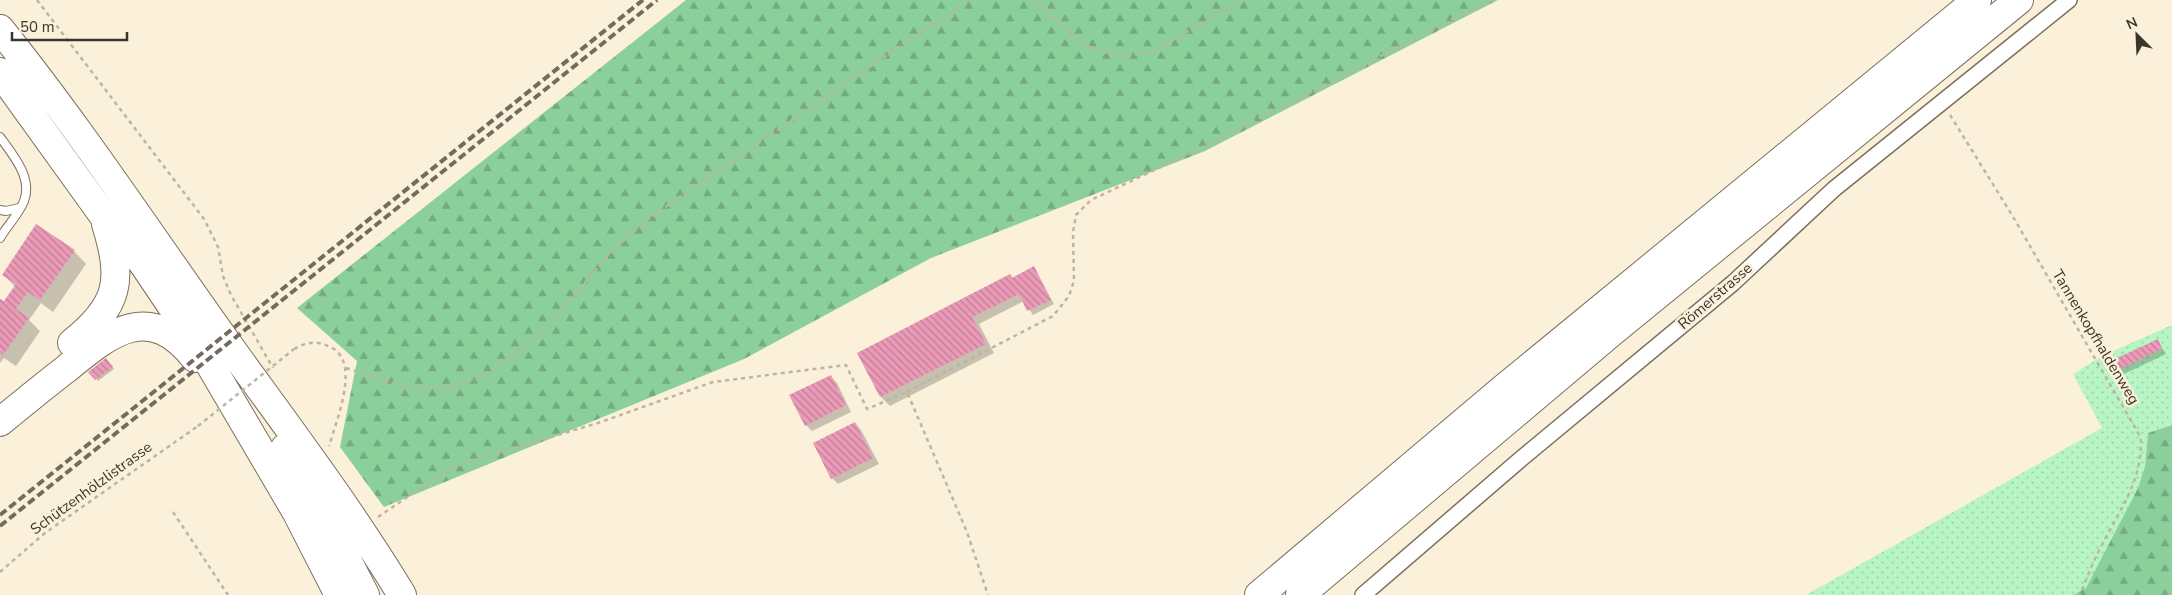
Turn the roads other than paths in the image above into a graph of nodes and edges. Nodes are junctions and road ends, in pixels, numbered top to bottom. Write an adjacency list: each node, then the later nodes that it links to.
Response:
1 (1977, 0): 19 (highway)
2 (2019, 0): 15 (highway)
3 (2069, 0): 22 (street, Römerstrasse)
4 (0, 29): 11 (highway)
5 (5, 80): 9 (highway)
6 (0, 137): 7 (lane)
7 (20, 208): 8 (lane); 10 (lane)
8 (0, 210)
9 (103, 215): 12 (highway); 13 (highway)
10 (0, 238)
11 (230, 348): 17 (highway); 18 (highway)
12 (0, 402)
13 (237, 412): 14 (highway); 16 (highway)
14 (0, 422)
15 (1355, 548): 20 (highway); 21 (highway)
16 (339, 595)
17 (365, 595)
18 (402, 595)
19 (1259, 595)
20 (1300, 595)
21 (1311, 595)
22 (1363, 595)

